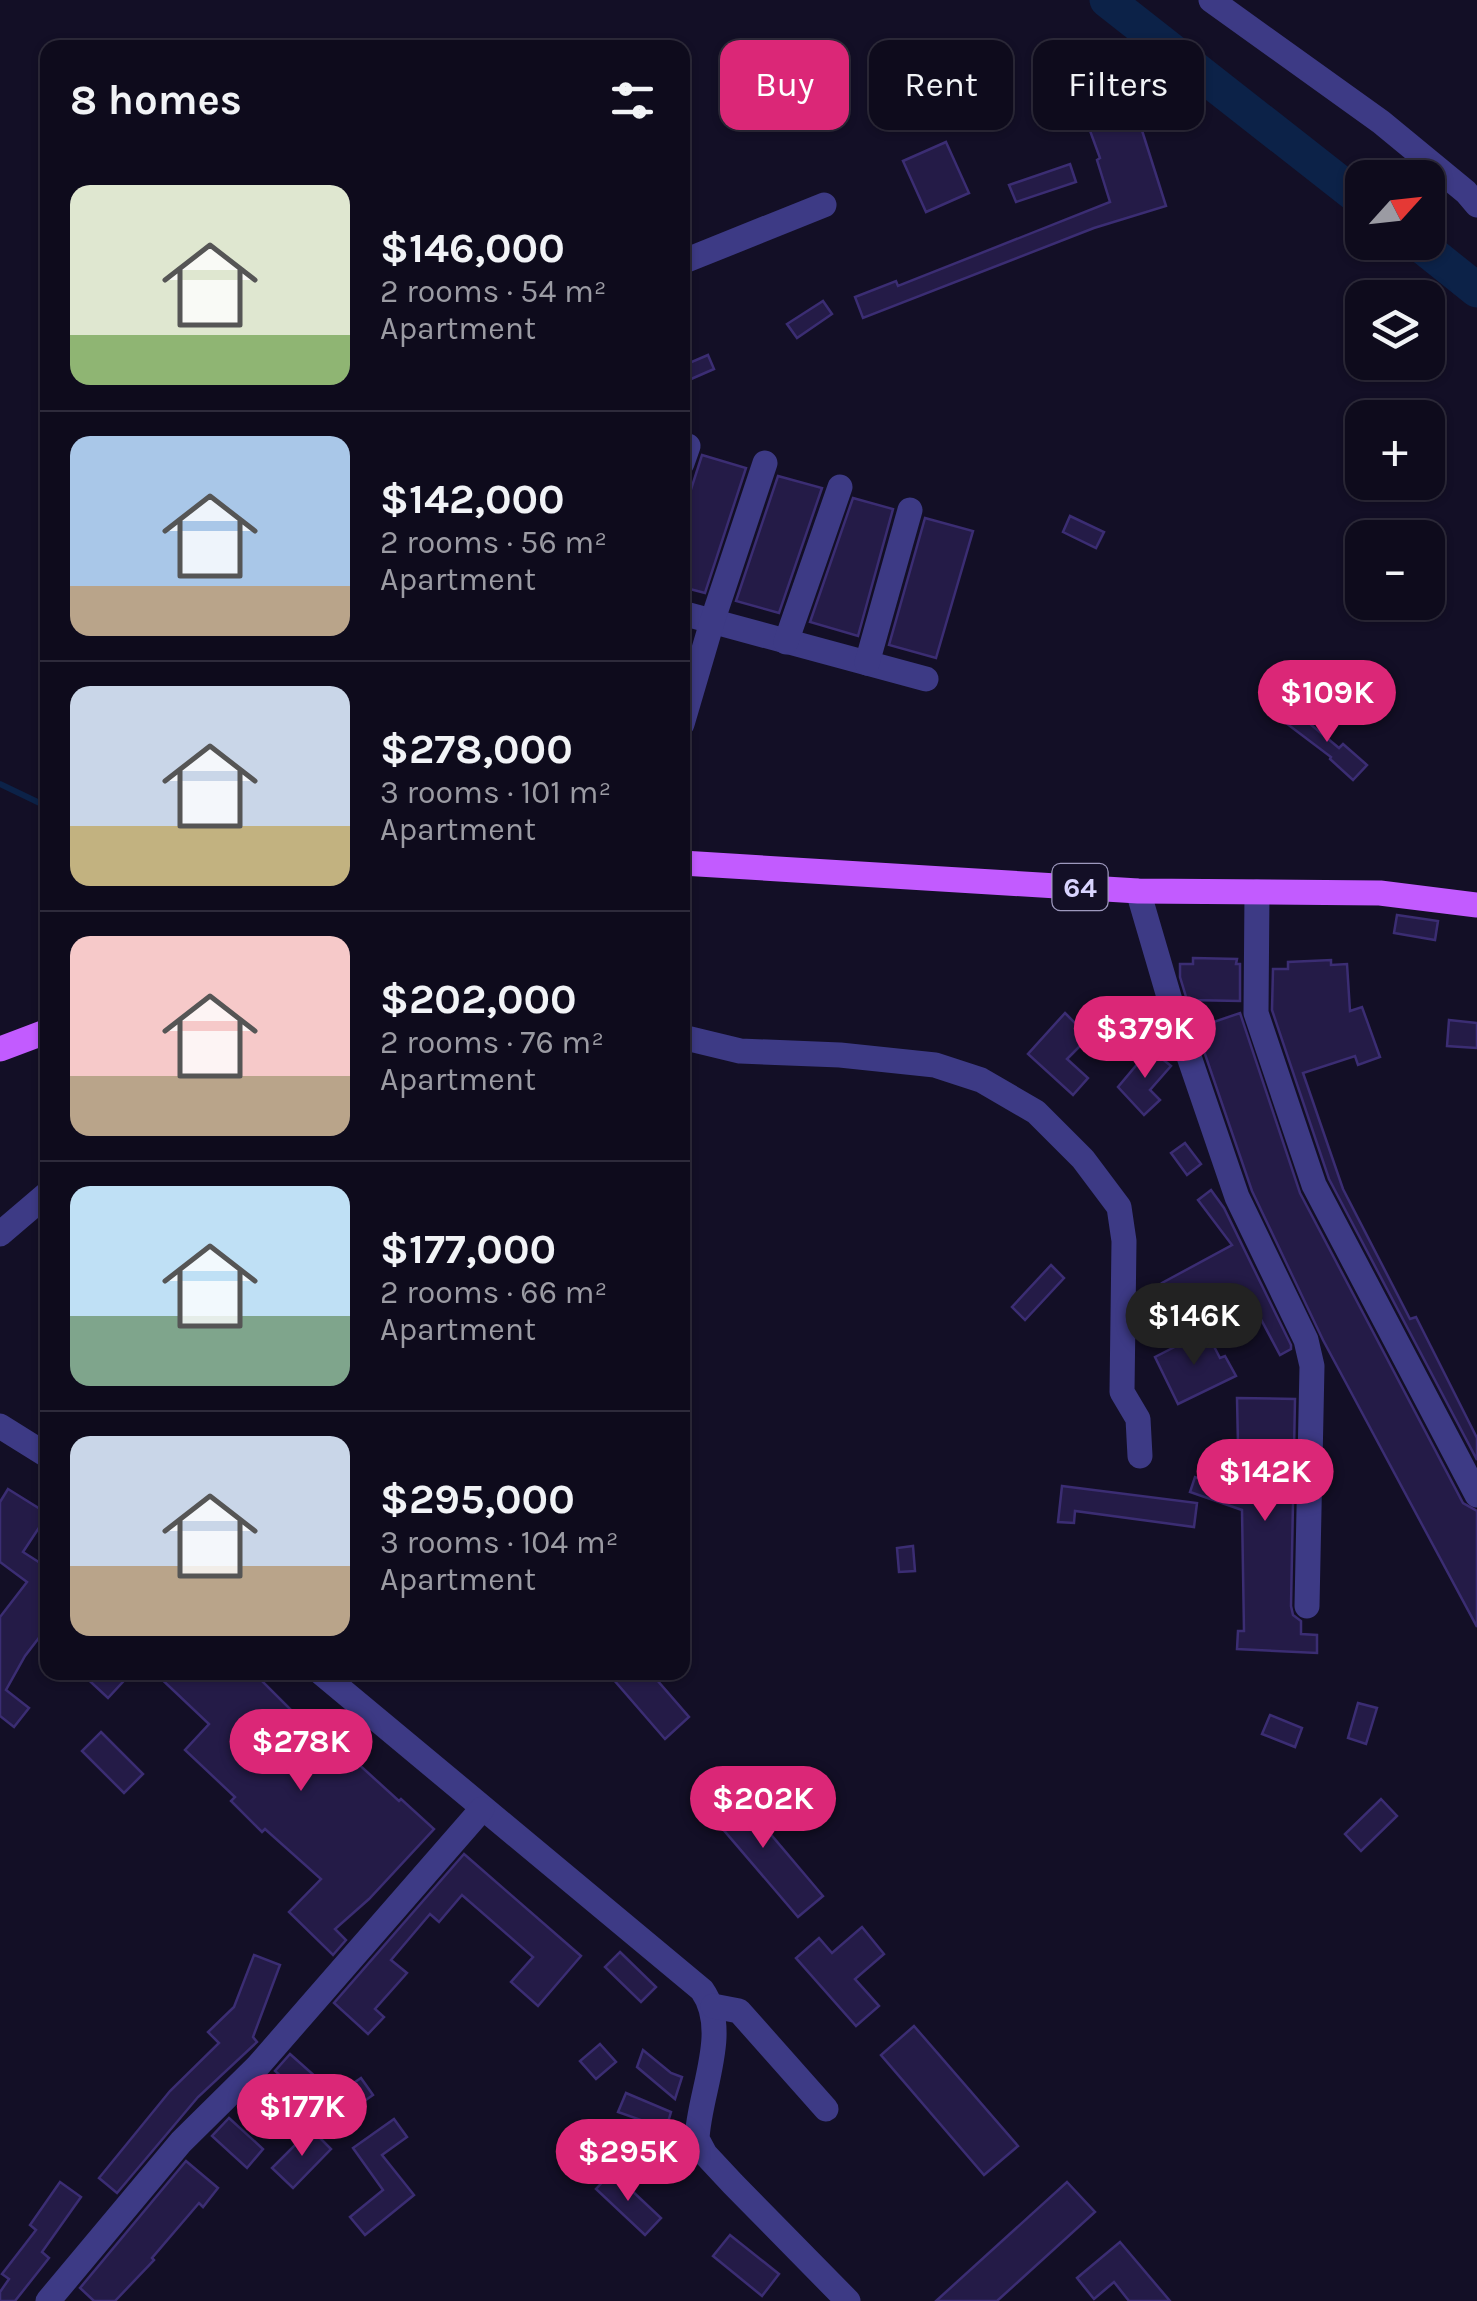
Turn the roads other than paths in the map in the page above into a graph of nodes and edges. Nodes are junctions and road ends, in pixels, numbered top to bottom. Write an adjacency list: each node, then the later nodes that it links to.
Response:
1 (1211, 0): 3 (street)
2 (824, 205): 4 (street)
3 (1477, 205)
4 (690, 259)
5 (765, 463): 9 (street)
6 (840, 488): 10 (street)
7 (910, 510): 11 (street)
8 (690, 615): 9 (street)
9 (712, 622): 10 (street); 13 (street)
10 (786, 642): 11 (street)
11 (867, 663): 12 (street)
12 (926, 679)
13 (690, 697)
14 (690, 863): 15 (main road, 64)
15 (1138, 890): 16 (main road, 64); 27 (street)
16 (1258, 892): 17 (main road, 64); 26 (street)
17 (1477, 905)
18 (40, 1034): 20 (main road)
19 (690, 1039): 25 (street)
20 (0, 1049)
21 (40, 1201): 22 (street)
22 (0, 1234)
23 (0, 1426): 24 (street)
24 (40, 1451)
25 (1140, 1456)
26 (1477, 1495)
27 (1307, 1606)
28 (329, 1680): 29 (street)
29 (482, 1809): 30 (street); 32 (street)
30 (713, 2006): 31 (street); 33 (street)
31 (826, 2109)
32 (48, 2301)
33 (848, 2301)

